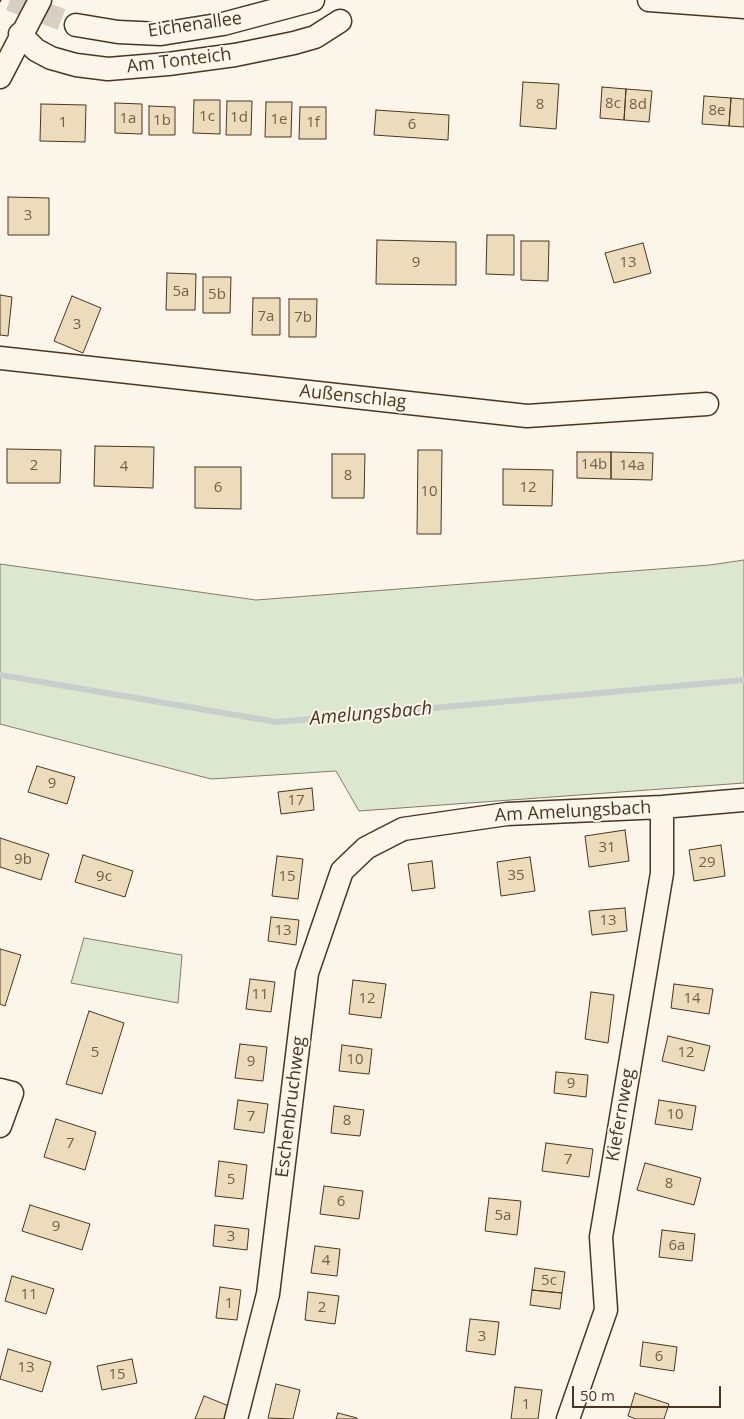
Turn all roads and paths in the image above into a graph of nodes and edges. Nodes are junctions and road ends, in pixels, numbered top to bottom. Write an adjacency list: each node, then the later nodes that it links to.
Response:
1 (40, 0): 7 (street)
2 (313, 0): 6 (street, Eichenallee)
3 (649, 0): 4 (street)
4 (744, 6)
5 (340, 21): 7 (street, Am Tonteich)
6 (76, 25)
7 (20, 34): 8 (street)
8 (0, 77)
9 (0, 358): 10 (street, Außenschlag)
10 (707, 404)
11 (744, 800): 12 (street, Am Amelungsbach)
12 (662, 807): 13 (street, Am Amelungsbach); 17 (street, Kiefernweg)
13 (403, 829): 16 (street, Eschenbruchweg)
14 (0, 1090): 15 (street)
15 (0, 1126)
16 (236, 1419)
17 (568, 1419)

